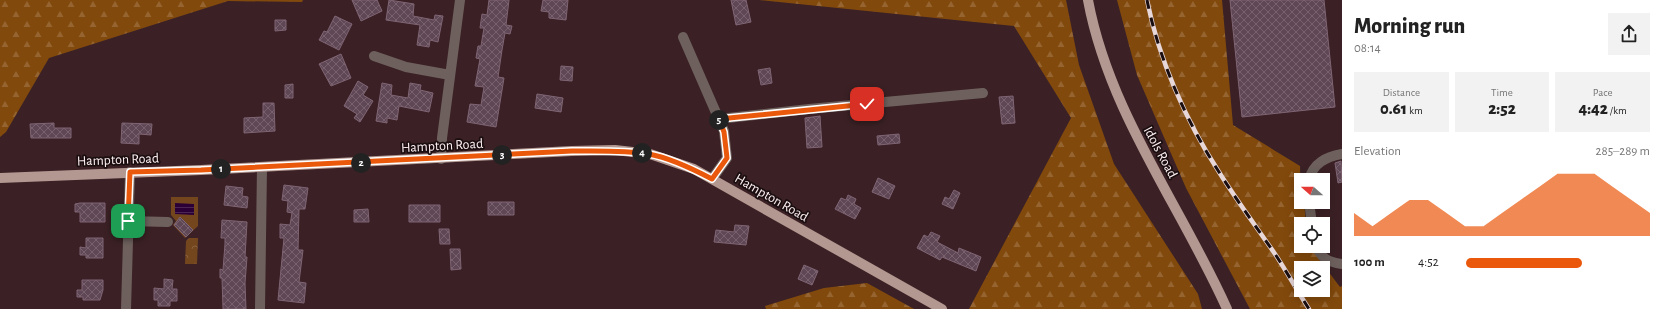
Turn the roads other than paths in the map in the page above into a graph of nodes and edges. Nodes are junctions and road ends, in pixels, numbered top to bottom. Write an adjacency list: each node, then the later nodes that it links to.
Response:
1 (460, 0): 5 (street)
2 (1088, 0): 22 (main road, Idols Road)
3 (683, 37): 7 (street)
4 (374, 56): 5 (street)
5 (450, 75): 9 (street)
6 (983, 93): 7 (street)
7 (719, 119): 14 (street)
8 (1342, 154): 12 (street)
9 (440, 159): 10 (main road, Hampton Road); 14 (main road, Hampton Road)
10 (262, 167): 11 (main road, Hampton Road); 20 (street)
11 (130, 172): 13 (main road, Hampton Road); 15 (street)
12 (1312, 173)
13 (0, 178)
14 (712, 179): 21 (main road, Hampton Road)
15 (128, 221): 16 (street); 19 (street)
16 (168, 222)
17 (1319, 253): 18 (street)
18 (1342, 264)
19 (126, 309)
20 (260, 309)
21 (942, 309)
22 (1227, 309)

